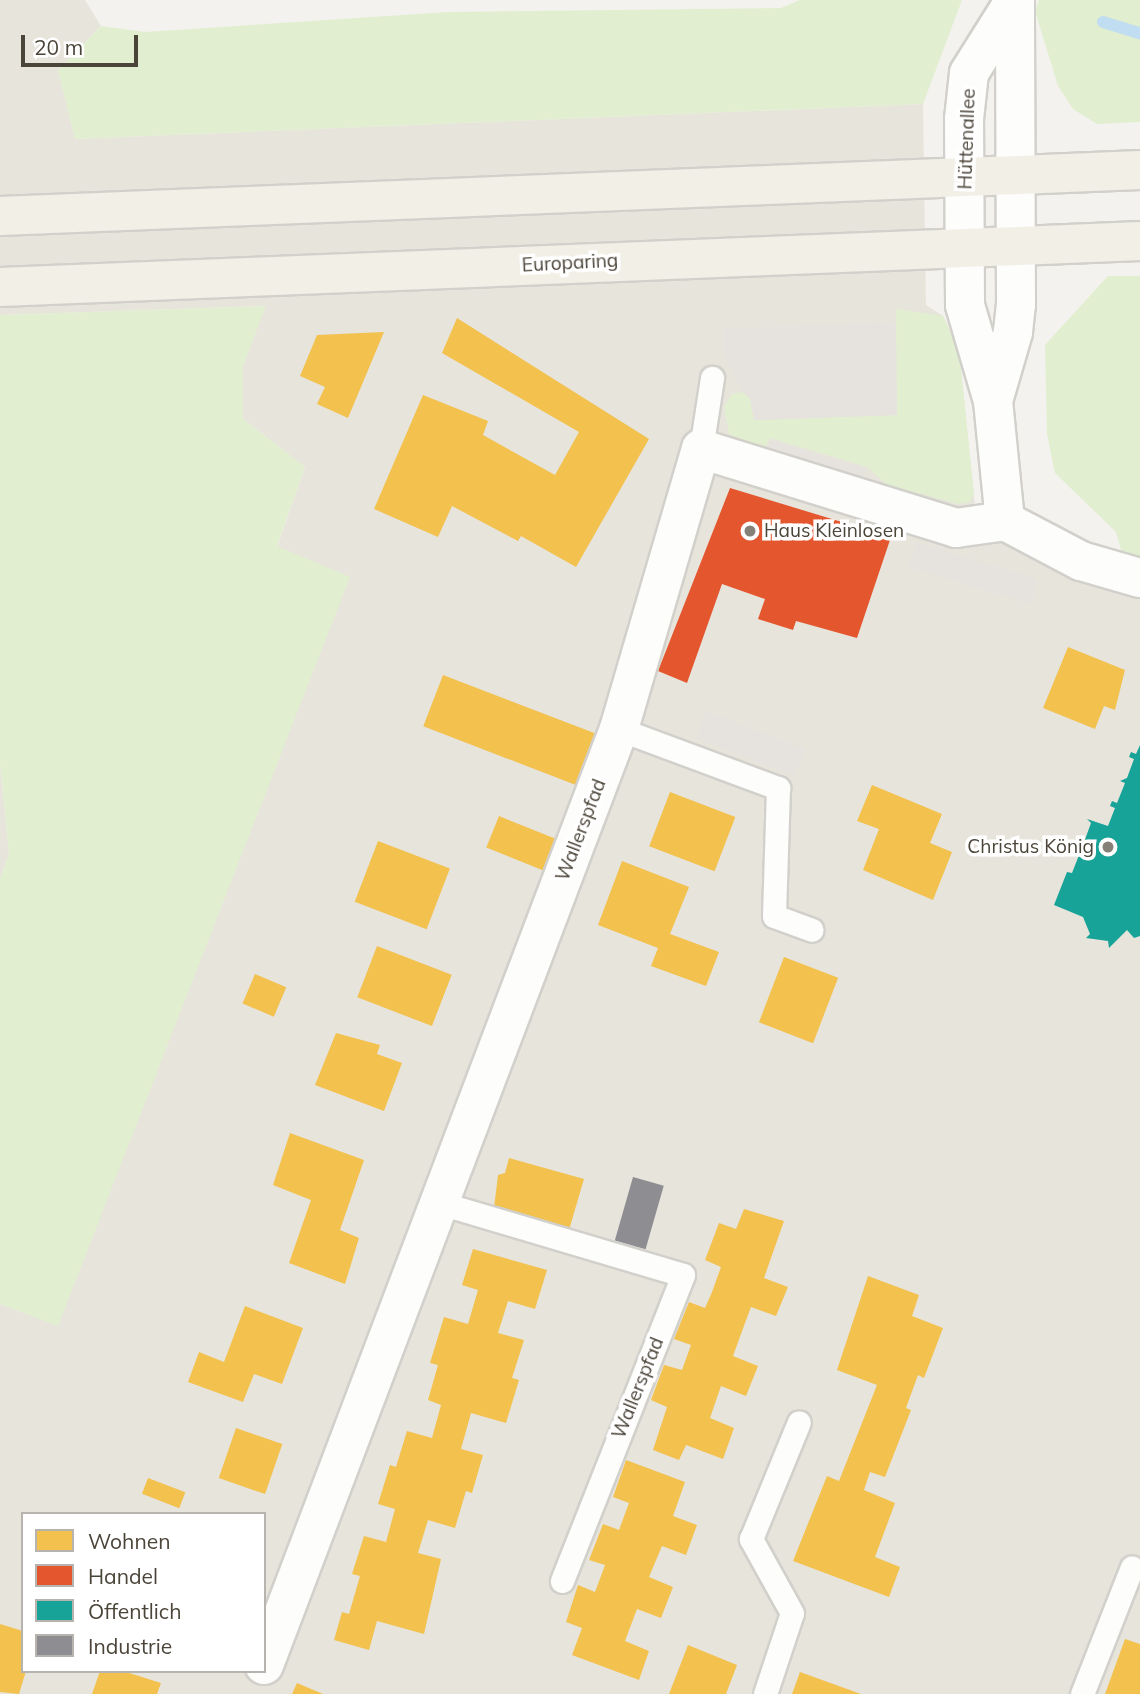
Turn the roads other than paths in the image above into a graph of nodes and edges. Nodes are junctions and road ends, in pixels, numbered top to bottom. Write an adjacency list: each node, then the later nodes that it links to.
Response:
1 (1015, 0): 3 (street, Hüttenallee); 4 (street, Hüttenallee)
2 (1140, 170): 3 (main road)
3 (1018, 174): 4 (main road); 7 (street, Hüttenallee)
4 (965, 176): 5 (main road); 8 (street, Hüttenallee)
5 (0, 216)
6 (1140, 241): 7 (main road, Europaring)
7 (1017, 245): 8 (main road, Europaring); 11 (street, Hüttenallee)
8 (965, 248): 9 (main road, Europaring); 11 (street, Hüttenallee)
9 (0, 287)
10 (712, 377): 12 (lane)
11 (993, 401): 13 (street)
12 (701, 449): 13 (street); 15 (street, Wallerspfad)
13 (1005, 521): 14 (street)
14 (1140, 578)
15 (619, 729): 16 (lane); 17 (street, Wallerspfad)
16 (813, 930)
17 (440, 1203): 20 (lane, Wallerspfad); 21 (street, Wallerspfad)
18 (799, 1422): 24 (lane)
19 (1132, 1567): 25 (lane)
20 (562, 1581)
21 (266, 1660)
22 (261, 1673): 23 (street)
23 (253, 1694)
24 (765, 1694)
25 (1082, 1694)

